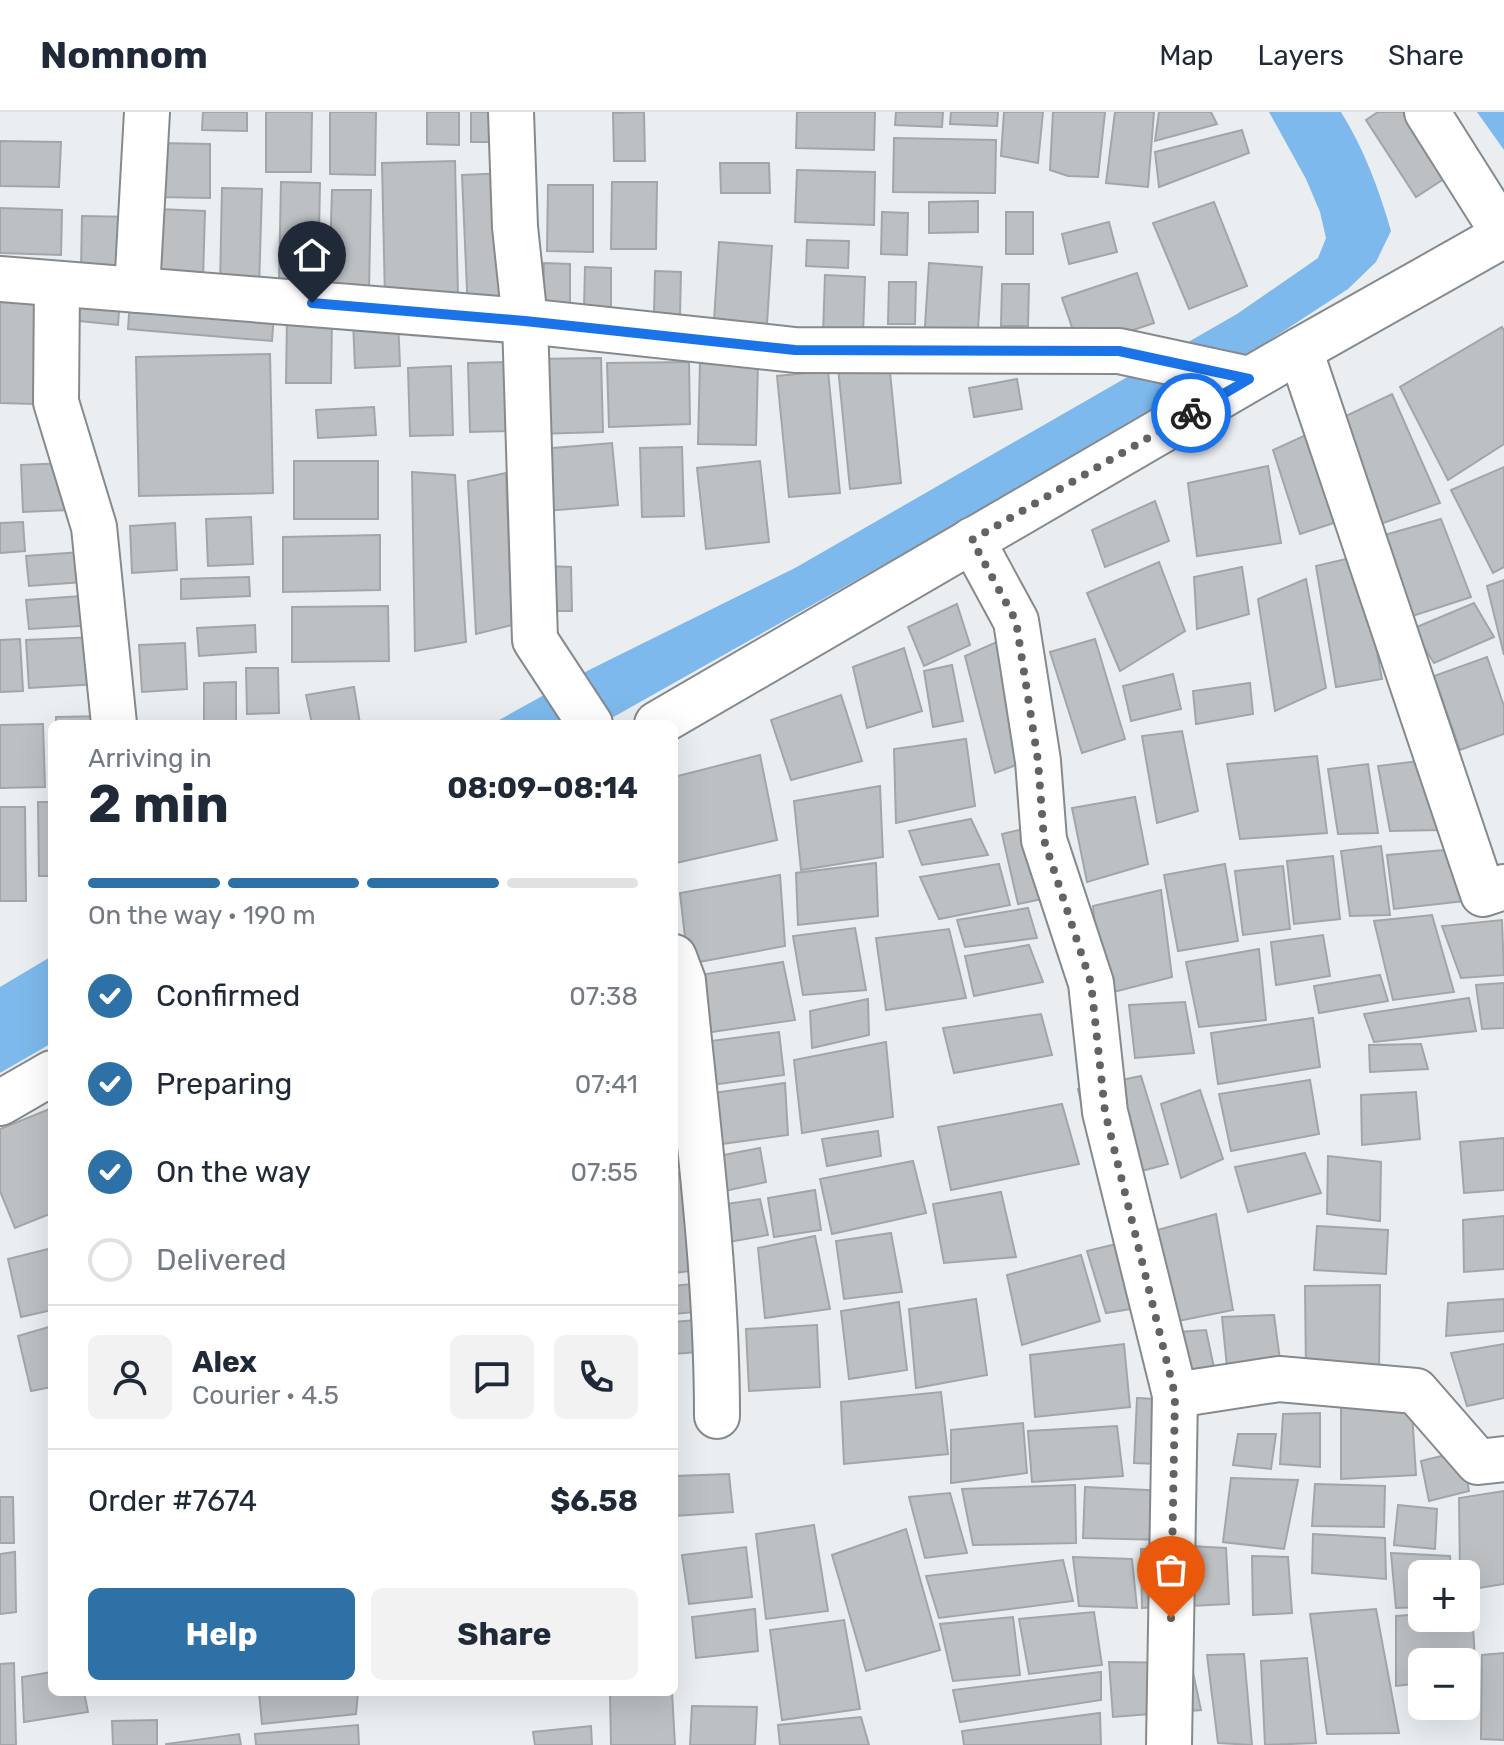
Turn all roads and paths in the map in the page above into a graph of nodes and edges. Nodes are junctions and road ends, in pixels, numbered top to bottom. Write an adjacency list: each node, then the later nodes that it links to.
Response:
1 (147, 112): 7 (street)
2 (511, 112): 8 (street)
3 (1427, 112): 4 (street)
4 (1504, 234): 9 (street)
5 (0, 279): 6 (street)
6 (57, 284): 7 (street); 12 (street)
7 (137, 290): 8 (street)
8 (525, 321): 10 (street); 13 (street)
9 (1300, 350): 10 (street); 15 (street)
10 (1249, 379): 11 (street)
11 (972, 540): 14 (street); 19 (street)
12 (114, 720)
13 (587, 720)
14 (664, 720)
15 (1504, 887)
16 (678, 968): 20 (street)
17 (48, 1075): 18 (street)
18 (0, 1103)
19 (1175, 1395): 21 (street); 22 (street)
20 (717, 1416)
21 (1504, 1459)
22 (1169, 1745)

